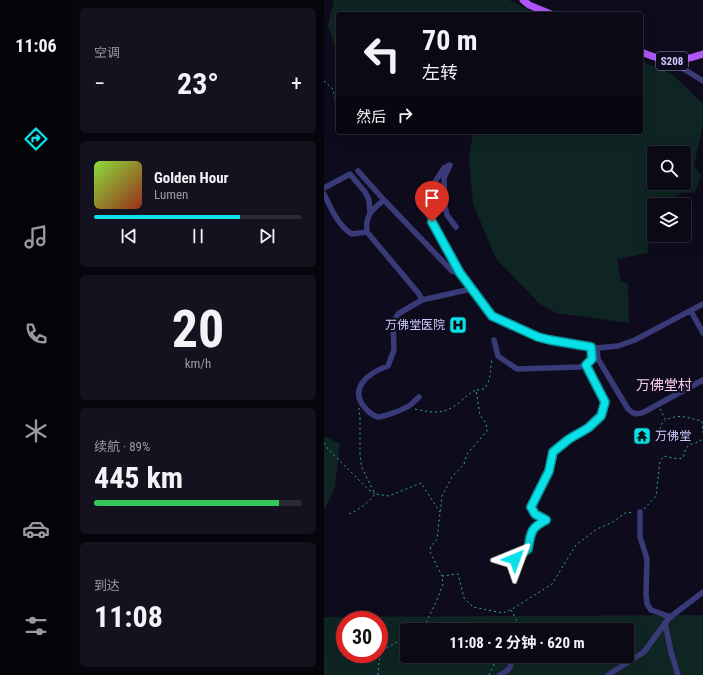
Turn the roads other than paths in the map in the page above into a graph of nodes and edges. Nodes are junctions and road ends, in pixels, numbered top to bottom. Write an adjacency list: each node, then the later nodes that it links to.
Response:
1 (523, 0): 2 (main road)
2 (547, 12)
3 (643, 53): 5 (main road, S208)
4 (703, 54): 5 (main road, S208)
5 (671, 62): 6 (street)
6 (703, 81)
7 (358, 171): 10 (street)
8 (324, 188): 11 (street)
9 (324, 194): 13 (street)
10 (384, 200): 11 (street); 14 (street)
11 (370, 213): 13 (street)
12 (456, 227): 14 (street)
13 (367, 232): 16 (street)
14 (460, 273): 15 (street)
15 (471, 289): 16 (street); 21 (street)
16 (422, 300): 24 (street)
17 (703, 304): 18 (street)
18 (691, 311): 19 (street); 21 (street)
19 (703, 333)
20 (494, 340): 22 (street)
21 (594, 347): 22 (street); 23 (street)
22 (586, 365): 26 (street)
23 (702, 382)
24 (419, 397)
25 (640, 512): 28 (street)
26 (515, 559)
27 (703, 592): 28 (street)
28 (671, 617): 29 (street)
29 (665, 623): 32 (street); 33 (street)
30 (512, 663): 31 (street)
31 (500, 675)
32 (608, 675)
33 (678, 675)

